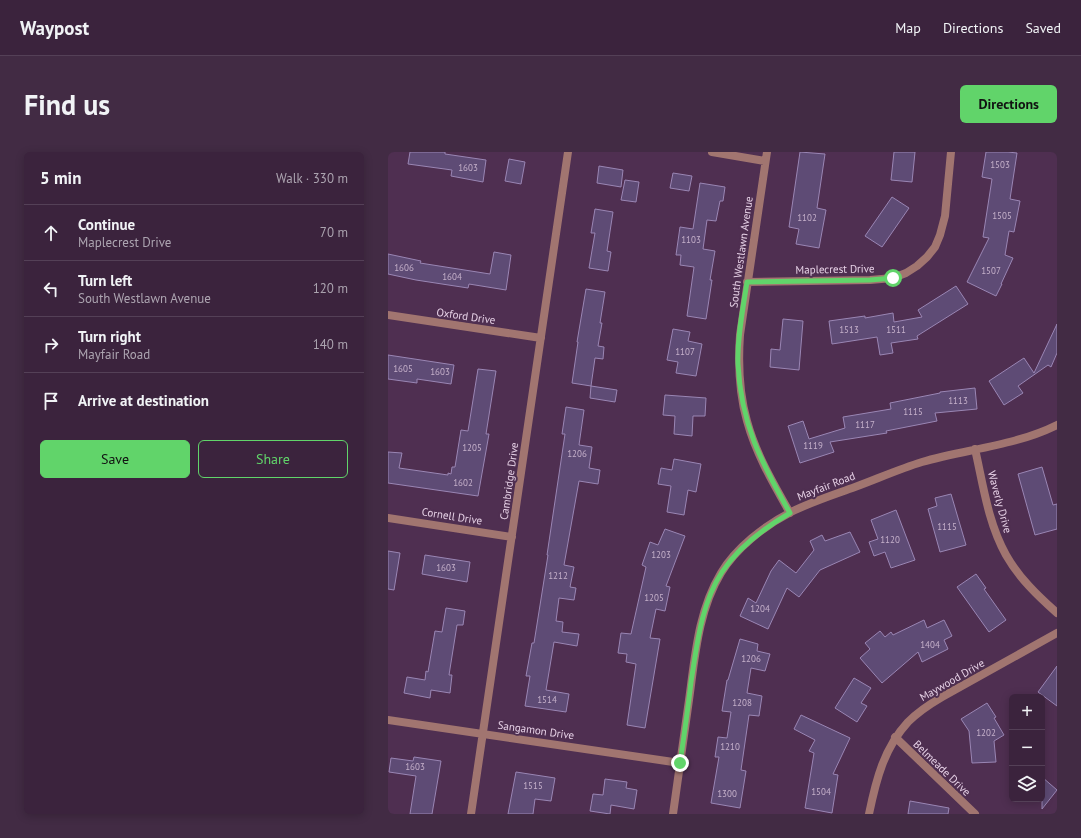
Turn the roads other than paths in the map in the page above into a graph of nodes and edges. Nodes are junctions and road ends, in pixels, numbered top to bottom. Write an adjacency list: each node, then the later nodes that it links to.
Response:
1 (568, 152): 8 (street, Cambridge Drive)
2 (712, 152): 5 (street)
3 (767, 152): 5 (street, South Westlawn Avenue)
4 (951, 152): 6 (street, Maplecrest Drive)
5 (765, 161): 6 (street, South Westlawn Avenue)
6 (747, 282): 11 (street, South Westlawn Avenue)
7 (388, 316): 8 (street, Oxford Drive)
8 (541, 338): 13 (street, Cambridge Drive)
9 (1057, 425): 10 (street, Mayfair Road)
10 (976, 448): 11 (street, Mayfair Road); 14 (street, Waverly Drive)
11 (790, 513): 19 (street, Mayfair Road)
12 (388, 518): 13 (street, Cornell Drive)
13 (512, 537): 17 (street, Cambridge Drive)
14 (1057, 613)
15 (1057, 633): 18 (street, Maywood Drive)
16 (388, 720): 17 (street, Sangamon Drive)
17 (483, 734): 19 (street, Sangamon Drive); 20 (street, Cambridge Drive)
18 (895, 738): 22 (street, Maywood Drive); 23 (street, Belmeade Drive)
19 (680, 763): 21 (street, Mayfair Road)
20 (471, 814)
21 (673, 814)
22 (868, 814)
23 (975, 814)

